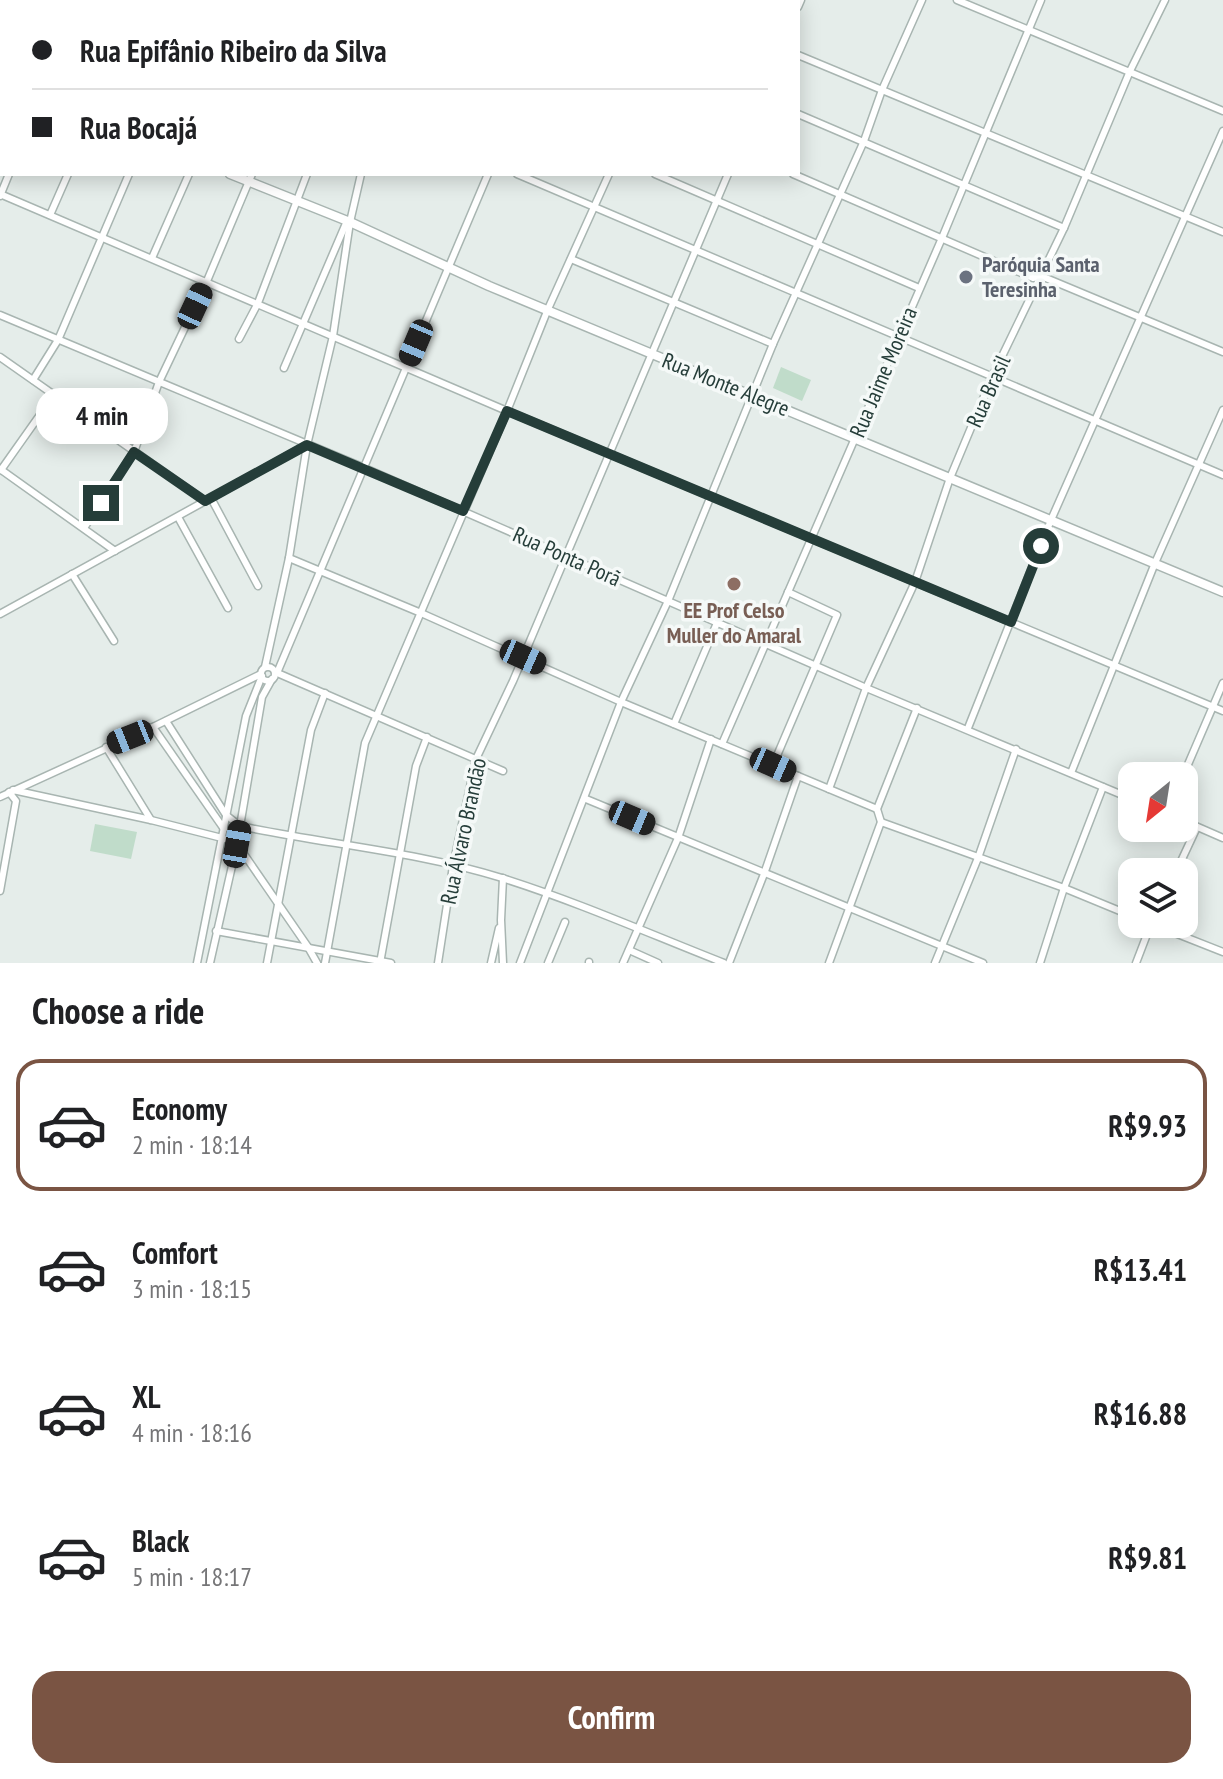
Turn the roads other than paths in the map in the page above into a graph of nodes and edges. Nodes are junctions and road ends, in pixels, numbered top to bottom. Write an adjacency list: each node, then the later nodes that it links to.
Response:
1 (922, 0): 8 (street)
2 (957, 0): 5 (street)
3 (1041, 0): 5 (street, Rua Jaime Moreira)
4 (1165, 0): 7 (street, Rua Brasil)
5 (1028, 30): 7 (street); 12 (street, Rua Jaime Moreira)
6 (800, 56): 8 (street)
7 (1130, 71): 9 (street); 26 (street, Rua Brasil)
8 (882, 90): 12 (street); 13 (street)
9 (1223, 111)
10 (800, 115): 13 (street)
11 (1223, 131): 35 (street)
12 (984, 133): 26 (street); 28 (street, Rua Jaime Moreira)
13 (864, 141): 28 (street); 30 (street)
14 (8, 176): 29 (street)
15 (67, 176): 34 (street)
16 (128, 176): 39 (street)
17 (188, 176): 43 (street)
18 (306, 176): 32 (street)
19 (360, 176): 36 (street)
20 (487, 176): 45 (street)
21 (522, 176): 33 (street)
22 (608, 176): 33 (street)
23 (660, 176): 31 (street)
24 (727, 176): 31 (street, Rua Álvaro Brandão)
25 (797, 176): 30 (street)
26 (1086, 176): 35 (street); 37 (street, Rua Brasil)
27 (251, 178): 32 (street, Rua Monte Alegre); 47 (street)
28 (963, 185): 37 (street); 40 (street, Rua Jaime Moreira)
29 (0, 195): 34 (street)
30 (840, 195): 40 (street); 41 (street)
31 (717, 200): 41 (street); 42 (street, Rua Álvaro Brandão)
32 (296, 202): 36 (street, Rua Monte Alegre); 50 (street)
33 (594, 207): 42 (street); 44 (street)
34 (50, 215): 39 (street)
35 (1187, 215): 38 (street); 54 (street)
36 (349, 222): 45 (street, Rua Monte Alegre); 55 (street); 56 (street)
37 (1064, 228): 46 (street, Rua Brasil)
38 (1223, 232)
39 (104, 237): 43 (street); 59 (street)
40 (942, 238): 46 (street); 48 (street, Rua Jaime Moreira)
41 (819, 244): 48 (street); 49 (street)
42 (695, 249): 49 (street); 51 (street, Rua Álvaro Brandão)
43 (152, 258): 47 (street)
44 (571, 259): 51 (street); 52 (street)
45 (449, 267): 52 (street, Rua Monte Alegre); 65 (street)
46 (1041, 276): 54 (street); 66 (street, Rua Brasil)
47 (207, 281): 50 (street); 68 (street)
48 (919, 288): 57 (street, Rua Jaime Moreira)
49 (797, 293): 57 (street); 60 (street)
50 (258, 303): 55 (street); 58 (street)
51 (673, 303): 60 (street); 62 (street, Rua Álvaro Brandão)
52 (548, 309): 62 (street, Rua Monte Alegre); 72 (street)
53 (0, 315): 59 (street, Rua Ponta Porã)
54 (1140, 315): 61 (street); 73 (street)
55 (304, 323): 56 (street); 64 (street)
56 (333, 336): 65 (street); 75 (street)
57 (898, 336): 66 (street); 74 (street, Rua Jaime Moreira)
58 (239, 339)
59 (58, 340): 67 (street); 68 (street, Rua Ponta Porã)
60 (773, 344): 70 (street)
61 (1223, 352)
62 (651, 353): 70 (street, Rua Monte Alegre); 77 (street, Rua Álvaro Brandão)
63 (0, 357): 67 (street)
64 (284, 368)
65 (405, 368): 72 (street); 79 (street)
66 (993, 375): 73 (street); 82 (street, Rua Brasil)
67 (33, 380): 69 (street)
68 (159, 382): 75 (street, Rua Ponta Porã); 76 (street)
69 (54, 395): 76 (street); 80 (street)
70 (753, 395): 74 (street, Rua Monte Alegre); 83 (street)
71 (1223, 410): 78 (street)
72 (507, 411): 77 (street); 85 (street)
73 (1097, 420): 78 (street); 87 (street)
74 (856, 437): 82 (street, Rua Monte Alegre); 89 (street, Rua Jaime Moreira)
75 (307, 445): 79 (street, Rua Ponta Porã); 84 (street); 92 (street)
76 (134, 452): 84 (street); 88 (street)
77 (608, 453): 83 (street); 91 (street, Rua Álvaro Brandão)
78 (1199, 465): 81 (street); 93 (street)
79 (362, 467): 85 (street, Rua Ponta Porã); 94 (street)
80 (0, 469): 88 (street)
81 (1223, 475)
82 (950, 478): 87 (street, Rua Monte Alegre); 96 (street, Rua Brasil)
83 (710, 497): 89 (street); 100 (street)
84 (208, 499): 86 (street); 97 (street)
85 (463, 511): 91 (street, Rua Ponta Porã); 102 (street)
86 (178, 517): 90 (street); 101 (street)
87 (1051, 520): 93 (street, Rua Monte Alegre); 104 (street)
88 (84, 528): 90 (street)
89 (811, 540): 96 (street); 98 (street, Rua Jaime Moreira)
90 (115, 551): 95 (street)
91 (565, 554): 100 (street, Rua Ponta Porã); 108 (street, Rua Álvaro Brandão)
92 (289, 558): 94 (street); 111 (street)
93 (1155, 563): 99 (street, Rua Monte Alegre); 110 (street)
94 (320, 570): 102 (street); 112 (street)
95 (72, 574): 103 (street); 106 (street)
96 (915, 582): 104 (street); 114 (street, Rua Brasil)
97 (258, 586)
98 (788, 592): 107 (street, Rua Jaime Moreira); 109 (street)
99 (1223, 592)
100 (668, 601): 105 (street, Rua Ponta Porã); 116 (street)
101 (228, 608)
102 (421, 613): 108 (street); 120 (street)
103 (0, 614)
104 (1011, 622): 110 (street); 124 (street)
105 (717, 623): 107 (street, Rua Ponta Porã); 122 (street)
106 (114, 641)
107 (767, 644): 109 (street, Rua Ponta Porã); 127 (street, Rua Jaime Moreira)
108 (523, 657): 116 (street); 130 (street, Rua Álvaro Brandão)
109 (816, 665): 114 (street, Rua Ponta Porã); 132 (street)
110 (1113, 665): 117 (street); 134 (street)
111 (263, 672): 112 (street); 112 (street); 121 (street); 143 (street)
112 (275, 674): 115 (street); 146 (street)
113 (1223, 683): 117 (street)
114 (866, 688): 118 (street, Rua Ponta Porã); 137 (street, Rua Brasil)
115 (325, 693): 120 (street); 149 (street)
116 (621, 702): 122 (street); 141 (street)
117 (1212, 706): 119 (street); 131 (street)
118 (917, 708): 124 (street, Rua Ponta Porã); 142 (street)
119 (1223, 711)
120 (376, 714): 125 (street); 154 (street)
121 (166, 721): 123 (street); 143 (street)
122 (674, 724): 126 (street)
123 (153, 727): 128 (street); 148 (street)
124 (968, 728): 129 (street, Rua Ponta Porã)
125 (427, 737): 130 (street); 156 (street)
126 (711, 739): 127 (street); 151 (street)
127 (722, 744): 132 (street)
128 (106, 747): 138 (street); 144 (street)
129 (1016, 749): 134 (street, Rua Ponta Porã); 157 (street)
130 (476, 759): 133 (street); 158 (street, Rua Álvaro Brandão)
131 (1189, 762)
132 (773, 765): 135 (street)
133 (503, 771)
134 (1071, 773): 136 (street, Rua Ponta Porã)
135 (798, 776): 137 (street); 159 (street)
136 (1103, 787): 139 (street, Rua Ponta Porã); 161 (street)
137 (829, 789): 142 (street)
138 (11, 791): 140 (street); 144 (street); 155 (street)
139 (1118, 793)
140 (0, 797)
141 (586, 799): 151 (street); 163 (street)
142 (877, 809): 145 (street)
143 (226, 815): 146 (street); 148 (street)
144 (151, 820): 150 (street)
145 (881, 822): 157 (street); 165 (street)
146 (240, 826): 149 (street); 153 (street)
147 (1198, 827): 152 (street)
148 (224, 829): 150 (street)
149 (292, 836): 154 (street); 164 (street)
150 (222, 838): 153 (street); 180 (street)
151 (678, 838): 159 (street); 169 (street)
152 (1223, 838)
153 (237, 844): 164 (street); 170 (street)
154 (345, 846): 156 (street); 177 (street)
155 (3, 854): 162 (street)
156 (400, 856): 158 (street); 179 (street)
157 (978, 858): 161 (street); 174 (street)
158 (453, 866): 160 (street); 186 (street, Rua Álvaro Brandão)
159 (764, 874): 165 (street); 193 (street)
160 (503, 878): 163 (street); 167 (street)
161 (1064, 888): 166 (street); 197 (street)
162 (0, 891)
163 (546, 894): 169 (street); 189 (street)
164 (279, 903): 173 (street); 175 (street)
165 (851, 908): 174 (street); 194 (street)
166 (1118, 910)
167 (501, 920): 187 (street); 188 (street)
168 (565, 922): 190 (street)
169 (637, 927): 176 (street); 193 (street)
170 (216, 931): 173 (street); 181 (street)
171 (1146, 938): 198 (street)
172 (1188, 938): 178 (street)
173 (272, 940): 175 (street); 182 (street)
174 (942, 946): 195 (street); 196 (street)
175 (308, 947): 177 (street); 183 (street)
176 (629, 950): 191 (street); 192 (street)
177 (327, 951): 179 (street); 184 (street)
178 (1223, 952)
179 (380, 962): 185 (street)
180 (197, 963)
181 (210, 963)
182 (267, 963)
183 (317, 963)
184 (325, 963)
185 (391, 963)
186 (438, 963)
187 (491, 963)
188 (503, 963)
189 (520, 963)
190 (548, 963)
191 (623, 963)
192 (658, 963)
193 (726, 963)
194 (829, 963)
195 (935, 963)
196 (983, 963)
197 (1040, 963)
198 (1136, 963)

